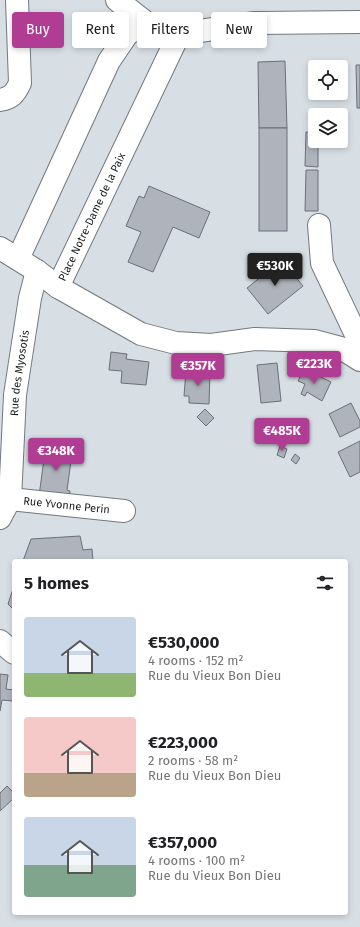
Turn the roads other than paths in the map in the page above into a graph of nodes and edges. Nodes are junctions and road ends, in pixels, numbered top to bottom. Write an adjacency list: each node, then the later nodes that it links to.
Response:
1 (17, 0): 10 (street)
2 (102, 0): 4 (street)
3 (117, 0): 5 (street)
4 (112, 12)
5 (137, 16)
6 (360, 22): 7 (street)
7 (203, 31)
8 (117, 48): 12 (street, Place Notre-Dame de la Paix)
9 (172, 48): 14 (street, Place Notre-Dame de la Paix)
10 (0, 100)
11 (319, 225): 15 (street)
12 (9, 254): 13 (street, Place Notre-Dame de la Paix)
13 (37, 271): 14 (street, Place Notre-Dame de la Paix); 17 (street, Rue des Myosotis)
14 (58, 286): 16 (street)
15 (360, 343)
16 (360, 360)
17 (5, 509): 18 (street, Rue Yvonne Perin)
18 (124, 511)
19 (0, 641): 20 (street)
20 (12, 651)

